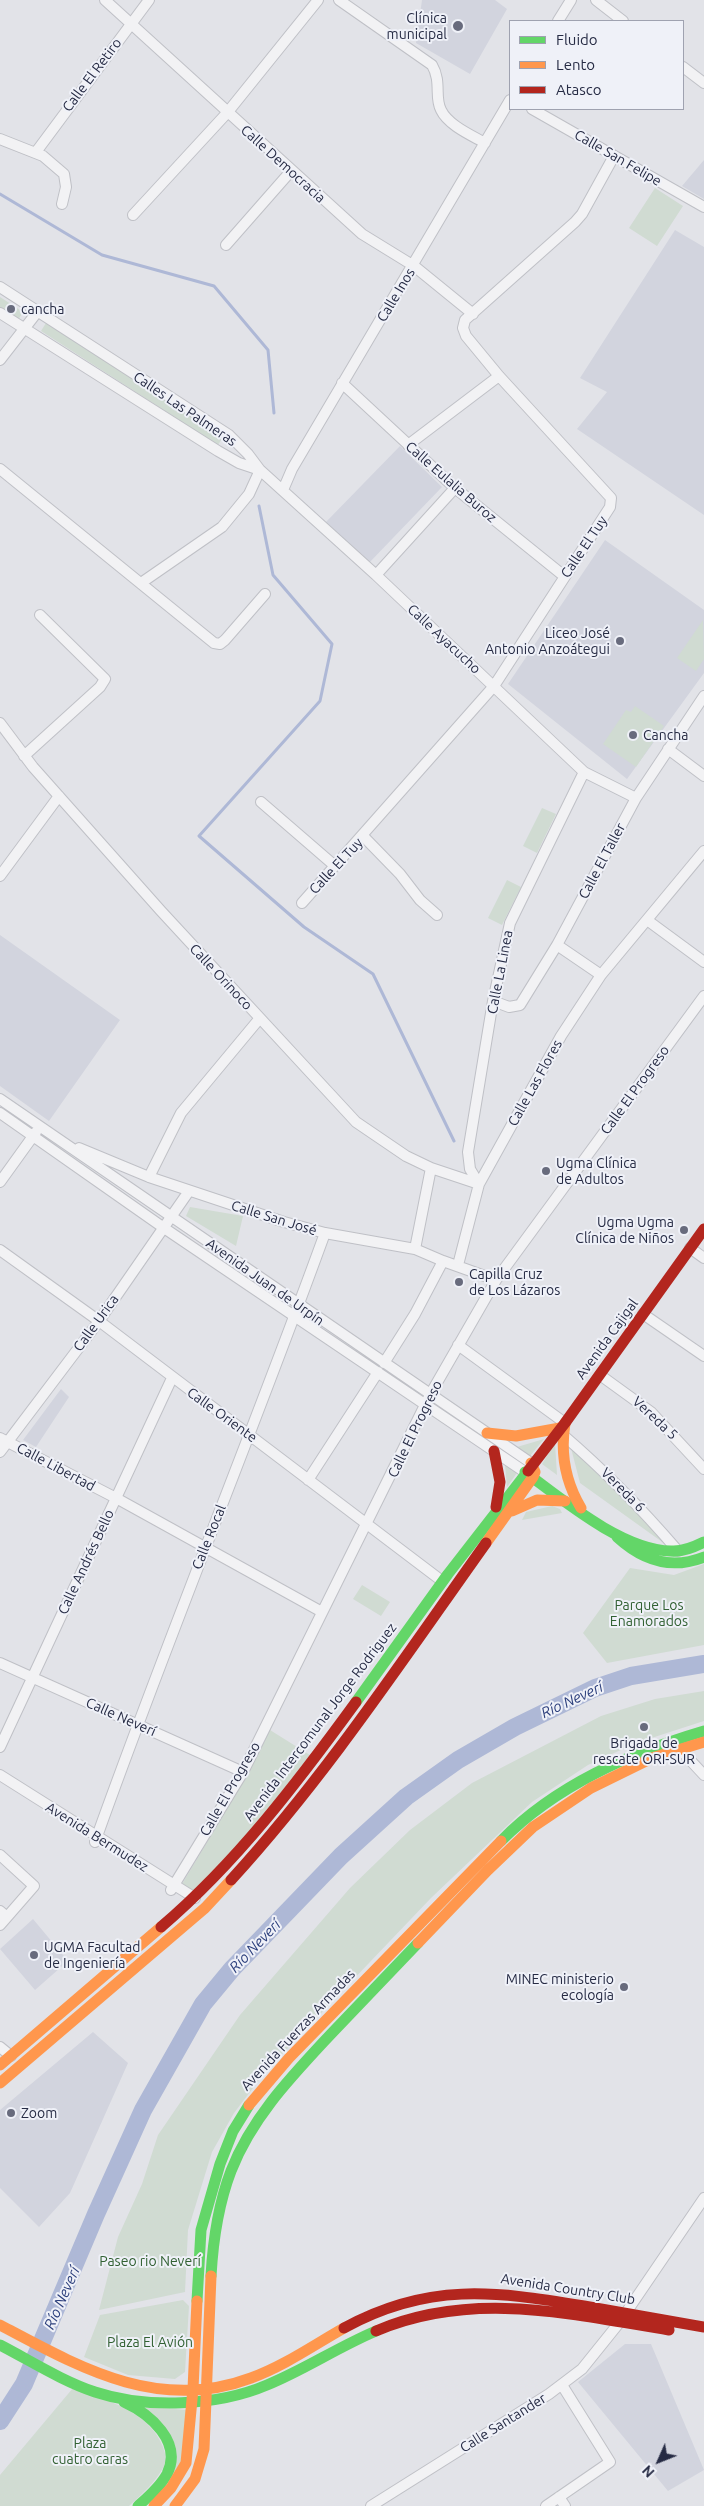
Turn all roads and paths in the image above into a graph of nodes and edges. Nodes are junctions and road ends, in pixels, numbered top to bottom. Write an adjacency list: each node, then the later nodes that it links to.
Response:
1 (105, 0): 9 (street, Calle Democracia)
2 (149, 0): 9 (street, Calle El Retiro)
3 (318, 0): 14 (street)
4 (338, 0): 16 (street)
5 (571, 0): 7 (street)
6 (596, 0): 8 (street)
7 (559, 20)
8 (622, 20)
9 (130, 24): 14 (street, Calle Democracia); 17 (street, Calle El Retiro)
10 (684, 68): 11 (street)
11 (704, 83)
12 (509, 102): 16 (street, Calle Inos)
13 (534, 110): 18 (street, Calle San Felipe)
14 (226, 113): 19 (street, Calle Democracia); 22 (street)
15 (0, 140): 17 (street)
16 (485, 143): 24 (street, Calle Inos)
17 (36, 152): 20 (street)
18 (614, 156): 21 (street, Calle San Felipe); 28 (street, Calle El Tuy)
19 (291, 171): 23 (street); 24 (street, Calle Democracia)
20 (62, 204)
21 (704, 207)
22 (132, 215)
23 (226, 245)
24 (414, 266): 28 (street, Calle Democracia); 32 (street, Calle Inos)
25 (0, 287): 26 (street, Calles Las Palmeras)
26 (38, 311): 29 (street); 35 (street, Calles Las Palmeras)
27 (0, 312): 29 (street, Calles Las Palmeras)
28 (473, 314): 31 (street, Calle El Tuy)
29 (25, 328): 30 (street); 35 (street, Calles Las Palmeras)
30 (0, 360)
31 (499, 376): 33 (street); 39 (street, Calle El Tuy)
32 (342, 383): 33 (street, Calle Eulalia Buroz); 37 (street, Calle Inos)
33 (408, 445): 36 (street, Calle Eulalia Buroz)
34 (0, 469): 40 (street)
35 (260, 470): 37 (street, Calle Ayacucho); 40 (street)
36 (455, 488): 38 (street); 39 (street, Calle Eulalia Buroz)
37 (283, 490): 38 (street, Calle Ayacucho)
38 (376, 575): 43 (street, Calle Ayacucho)
39 (564, 576): 43 (street, Calle El Tuy)
40 (141, 583): 41 (street)
41 (265, 594)
42 (40, 615): 47 (street)
43 (494, 686): 48 (street, Calle Ayacucho); 53 (street, Calle El Tuy)
44 (704, 696): 46 (street, Calle El Taller)
45 (0, 723): 47 (street, Calle Orinoco)
46 (668, 749): 49 (street); 51 (street, Calle El Taller)
47 (24, 756): 50 (street, Calle Orinoco)
48 (584, 772): 51 (street, Calle Ayacucho); 64 (street, Calle La Linea)
49 (704, 776)
50 (59, 796): 56 (street); 65 (street, Calle Orinoco)
51 (636, 798): 60 (street, Calle El Taller)
52 (261, 802): 55 (street)
53 (363, 836): 55 (street, Calle El Tuy); 58 (street)
54 (704, 851): 59 (street, Calle Las Flores)
55 (335, 866): 57 (street, Calle El Tuy)
56 (0, 876)
57 (302, 903)
58 (438, 915)
59 (647, 920): 61 (street); 62 (street, Calle Las Flores)
60 (557, 945): 62 (street); 64 (street, Calle El Taller)
61 (704, 962)
62 (601, 975): 74 (street, Calle Las Flores)
63 (704, 996): 86 (street, Calle El Progreso)
64 (493, 1001): 74 (street, Calle La Linea)
65 (260, 1018): 71 (street, Calle Orinoco); 72 (street)
66 (0, 1099): 68 (street, Avenida Juan de Urpín)
67 (0, 1113): 69 (street, Avenida Juan de Urpín)
68 (40, 1126): 69 (street); 70 (street, Avenida Juan de Urpín)
69 (33, 1136): 73 (street); 77 (street, Avenida Juan de Urpín)
70 (57, 1138): 72 (street, Calle San José); 76 (street, Avenida Juan de Urpín)
71 (431, 1168): 74 (street, Calle Orinoco); 81 (street)
72 (149, 1177): 75 (street, Calle San José)
73 (0, 1182)
74 (479, 1184): 85 (street, Calle Las Flores)
75 (189, 1191): 76 (street, Calle Urica); 79 (street, Calle San José)
76 (172, 1217): 77 (street, Calle Urica); 87 (street, Avenida Juan de Urpín)
77 (164, 1228): 89 (street, Avenida Juan de Urpín); 90 (street, Calle Urica)
78 (704, 1229): 80 (street, Avenida Cajigal)
79 (326, 1234): 81 (street, Calle San José); 87 (street, Calle Rocal)
80 (690, 1248): 83 (street); 88 (street, Avenida Cajigal)
81 (416, 1249): 84 (street, Calle San José)
82 (0, 1250): 90 (street, Calle Oriente)
83 (704, 1258)
84 (443, 1261): 85 (street, Calle San José); 93 (street)
85 (458, 1265): 86 (street, Calle San José)
86 (496, 1280): 91 (street, Calle El Progreso)
87 (299, 1305): 89 (street, Calle Rocal); 93 (street, Avenida Juan de Urpín)
88 (643, 1314): 92 (street); 94 (street, Avenida Cajigal)
89 (295, 1316): 93 (street, Avenida Juan de Urpín); 100 (street, Calle Rocal)
90 (99, 1321): 95 (street, Calle Oriente); 101 (street, Calle Urica)
91 (458, 1345): 96 (street, Calle El Progreso); 98 (street, Vereda 6)
92 (704, 1356)
93 (381, 1367): 96 (street, Avenida Juan de Urpín); 97 (street, Avenida Juan de Urpín); 106 (street)
94 (600, 1374): 98 (street, Avenida Cajigal); 104 (street, Vereda 5)
95 (172, 1378): 100 (street, Calle Oriente); 107 (street, Calle Andrés Bello)
96 (431, 1393): 97 (street, Calle El Progreso); 99 (street, Avenida Juan de Urpín)
97 (426, 1403): 102 (street, Avenida Juan de Urpín); 111 (street, Calle El Progreso)
98 (562, 1429): 99 (street); 105 (street, Avenida Cajigal); 109 (street); 115 (street, Vereda 6)
99 (486, 1433): 105 (street, Avenida Juan de Urpín)
100 (250, 1435): 106 (street, Calle Oriente); 114 (street, Calle Rocal)
101 (4, 1440): 103 (street, Calle Urica); 107 (street, Calle Libertad)
102 (494, 1451): 105 (street, Avenida Juan de Urpín); 110 (street)
103 (0, 1452)
104 (704, 1469)
105 (530, 1471): 108 (street); 110 (street, Avenida Intercomunal Jorge Rodriguez)
106 (308, 1480): 111 (street, Calle Oriente)
107 (116, 1498): 114 (street, Calle Libertad); 120 (street, Calle Andrés Bello)
108 (570, 1502): 109 (street); 110 (street)
109 (582, 1510): 112 (street)
110 (497, 1518): 117 (street, Avenida Intercomunal Jorge Rodriguez); 138 (street, Avenida Intercomunal Jorge Rodriguez)
111 (368, 1525): 117 (street, Calle Oriente); 118 (street, Calle El Progreso)
112 (612, 1531): 115 (street); 116 (street)
113 (704, 1542): 115 (street)
114 (204, 1548): 118 (street, Calle Libertad); 121 (street, Calle Rocal)
115 (678, 1551)
116 (704, 1557)
117 (442, 1581): 133 (street, Avenida Intercomunal Jorge Rodriguez)
118 (322, 1612): 126 (street, Calle El Progreso)
119 (0, 1663): 120 (street, Calle Neverí)
120 (33, 1677): 121 (street, Calle Neverí); 125 (street, Calle Andrés Bello)
121 (138, 1725): 126 (street, Calle Neverí); 130 (street, Calle Rocal)
122 (704, 1731): 124 (street, Avenida Fuerzas Armadas)
123 (704, 1742): 124 (street, Avenida Fuerzas Armadas)
124 (676, 1745): 128 (street); 146 (street, Avenida Fuerzas Armadas); 147 (street, Avenida Fuerzas Armadas)
125 (0, 1747)
126 (243, 1772): 132 (street, Calle El Progreso)
127 (0, 1775): 130 (street, Avenida Bermudez)
128 (704, 1775)
129 (0, 1783): 130 (street, Avenida Bermudez)
130 (96, 1839): 132 (street, Avenida Bermudez)
131 (0, 1855): 134 (street)
132 (172, 1887): 133 (street, Avenida Bermudez)
133 (193, 1900): 136 (street, Avenida Intercomunal Jorge Rodriguez)
134 (2, 1918)
135 (0, 2047): 136 (street)
136 (11, 2056): 137 (street, Avenida Intercomunal Jorge Rodriguez)
137 (0, 2065)
138 (0, 2083)
139 (704, 2198): 140 (street, Calle Santander)
140 (622, 2318): 142 (street, Avenida Country Club); 143 (street, Avenida Country Club); 145 (street, Calle Santander); 147 (street, Avenida Country Club); 149 (street, Avenida Country Club)
141 (0, 2325): 146 (street, Avenida Country Club)
142 (704, 2326)
143 (704, 2336)
144 (0, 2345): 148 (street)
145 (562, 2385): 151 (street); 155 (street, Calle Santander)
146 (193, 2389): 147 (street, Avenida Country Club); 150 (street, Avenida Fuerzas Armadas)
147 (207, 2389): 149 (street, Avenida Fuerzas Armadas)
148 (107, 2395): 150 (street, Avenida Country Club); 152 (street)
149 (207, 2403): 150 (street, Avenida Country Club); 154 (street, Avenida Fuerzas Armadas)
150 (192, 2404): 153 (street, Avenida Fuerzas Armadas)
151 (562, 2502): 156 (street)
152 (138, 2506)
153 (154, 2506)
154 (175, 2506)
155 (371, 2506)
156 (546, 2506)

